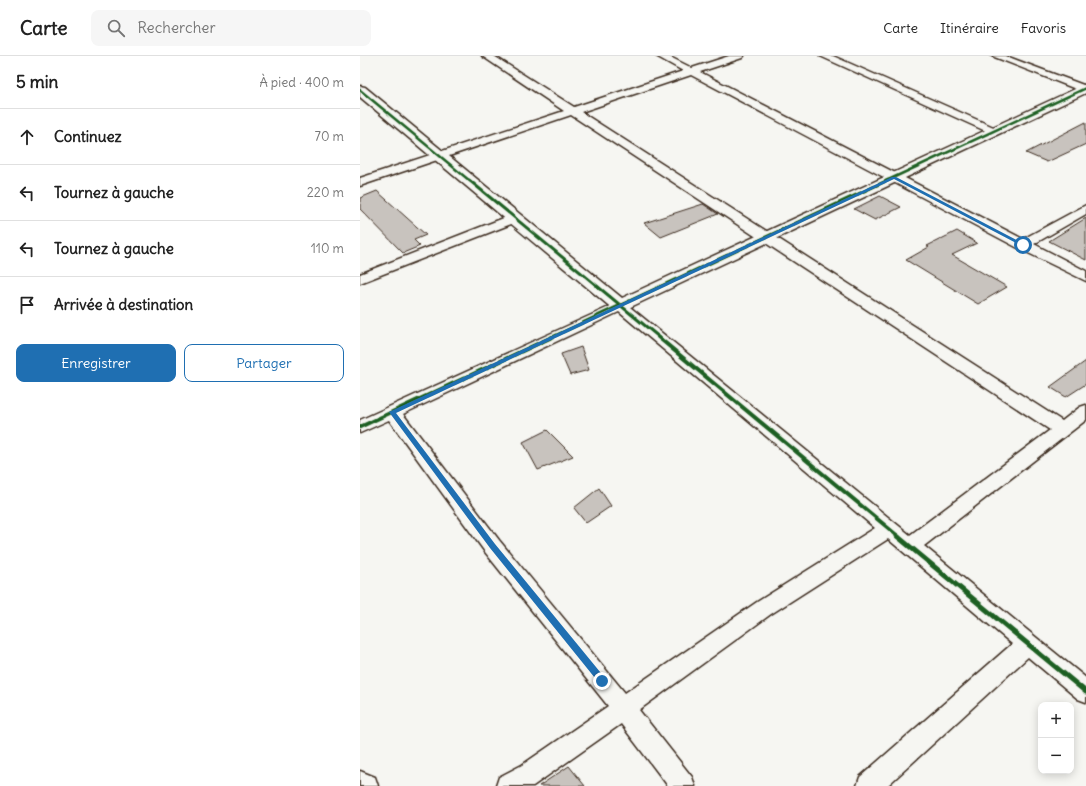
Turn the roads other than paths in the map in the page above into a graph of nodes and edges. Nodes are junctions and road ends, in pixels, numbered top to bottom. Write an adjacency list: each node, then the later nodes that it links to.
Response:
1 (487, 56): 9 (street)
2 (661, 56): 6 (street)
3 (739, 56): 6 (street)
4 (825, 56): 10 (street)
5 (997, 56): 7 (street)
6 (692, 72): 9 (street); 12 (street)
7 (1085, 89): 10 (street)
8 (360, 90): 11 (street)
9 (572, 112): 11 (street); 16 (street)
10 (994, 131): 12 (street)
11 (439, 156): 13 (street); 15 (street)
12 (894, 178): 16 (street); 17 (street)
13 (360, 182)
14 (1086, 209): 17 (street)
15 (514, 218): 19 (street); 20 (street)
16 (767, 237): 20 (street); 24 (street)
17 (1023, 245): 18 (street)
18 (1086, 277)
19 (360, 279)
20 (620, 306): 22 (street); 25 (street)
21 (1086, 411): 24 (street)
22 (392, 412): 23 (street); 29 (street)
23 (360, 427)
24 (1064, 430): 26 (street)
25 (889, 529): 26 (street); 29 (street)
26 (910, 546): 27 (street)
27 (1028, 644): 28 (street); 34 (street)
28 (1086, 692)
29 (624, 708): 32 (street); 33 (street)
30 (360, 783): 31 (street)
31 (366, 786)
32 (508, 786)
33 (683, 786)
34 (869, 786)

